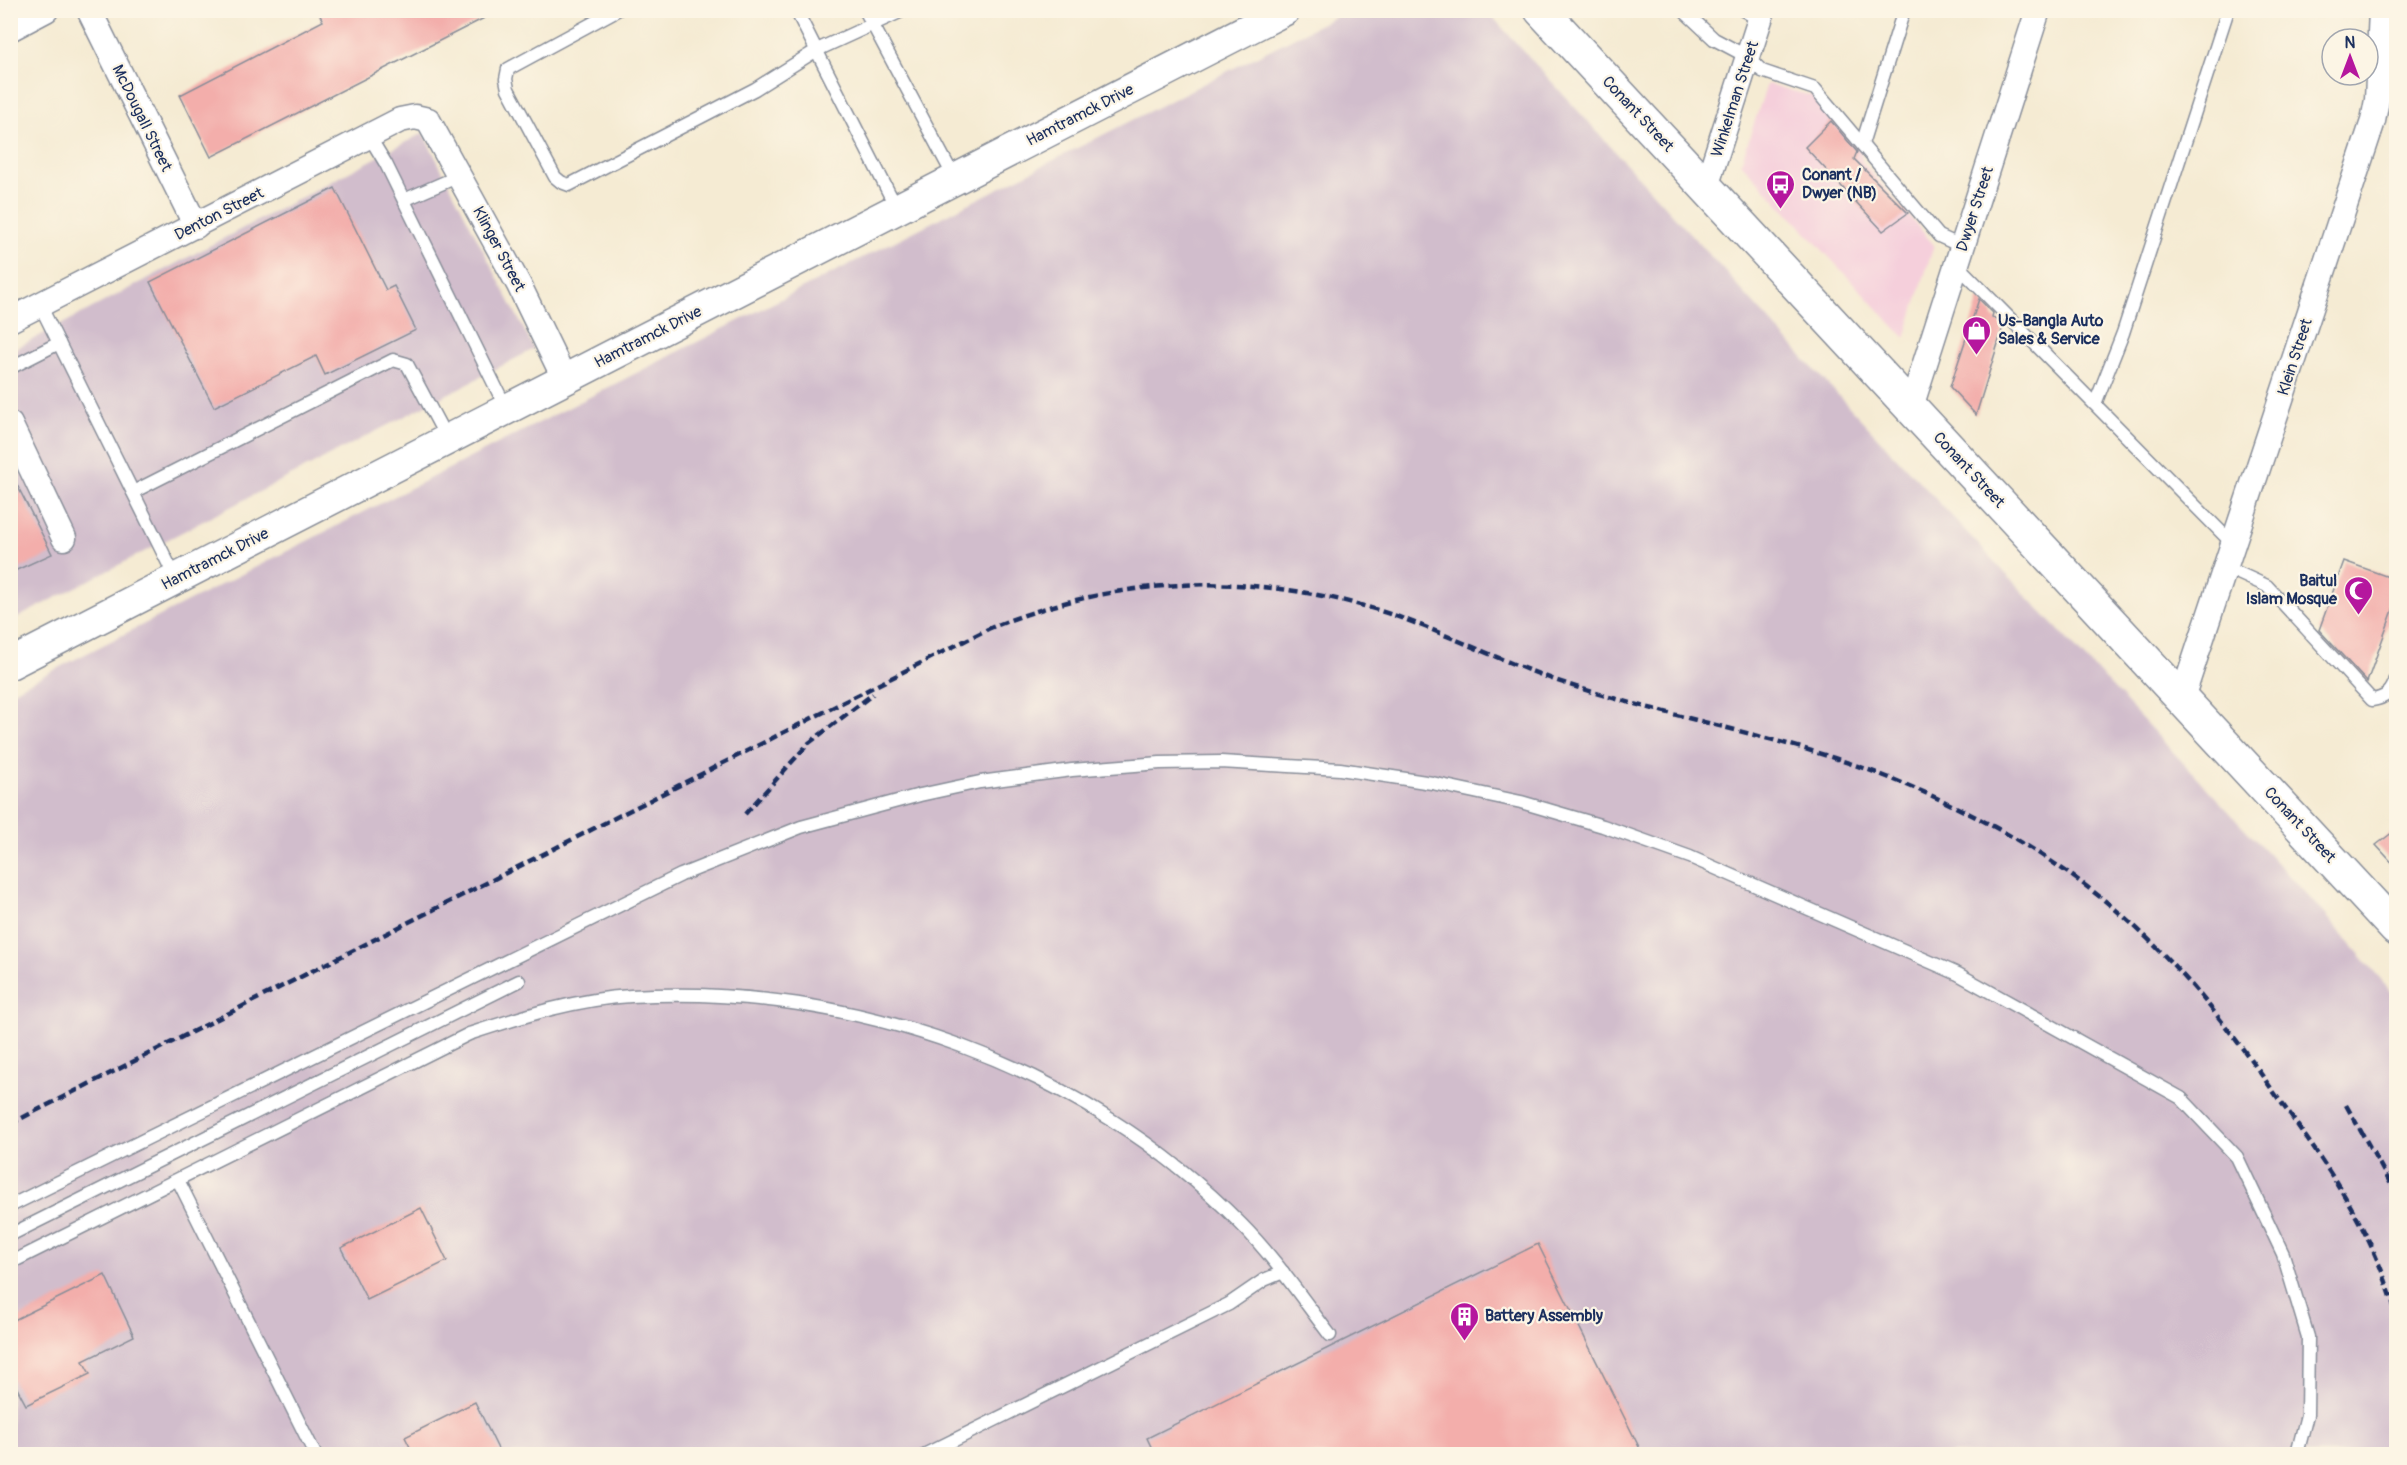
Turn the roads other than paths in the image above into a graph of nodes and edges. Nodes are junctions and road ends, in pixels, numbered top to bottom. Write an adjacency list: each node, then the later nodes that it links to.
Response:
1 (46, 10): 16 (street)
2 (89, 10): 27 (street, McDougall Street)
3 (617, 10): 17 (lane)
4 (796, 10): 17 (lane)
5 (866, 10): 15 (lane)
6 (904, 10): 15 (lane)
7 (1285, 10): 23 (street, Hamtramck Drive)
8 (1542, 10): 24 (main road, Conant Street)
9 (1683, 10): 18 (lane)
10 (1904, 10): 21 (lane)
11 (2038, 10): 28 (street, Dwyer Street)
12 (2228, 10): 34 (lane)
13 (2381, 10): 41 (street, Klein Street)
14 (1755, 14): 18 (street, Winkelman Street)
15 (873, 24): 17 (lane); 23 (lane)
16 (10, 29)
17 (817, 50): 26 (lane)
18 (1748, 57): 21 (lane); 24 (street, Winkelman Street)
19 (428, 120): 20 (street, Denton Street); 22 (street, Klinger Street)
20 (369, 136): 25 (lane); 27 (street, Denton Street)
21 (1862, 144): 28 (lane)
22 (459, 176): 25 (lane); 33 (street, Klinger Street)
23 (956, 180): 26 (street, Hamtramck Drive)
24 (1706, 187): 35 (main road, Conant Street)
25 (404, 201): 36 (lane)
26 (897, 209): 33 (street, Hamtramck Drive)
27 (196, 226): 29 (street, Denton Street)
28 (1960, 256): 34 (lane); 35 (street, Dwyer Street)
29 (40, 305): 30 (street, Denton Street); 31 (lane)
30 (10, 320)
31 (59, 343): 32 (lane); 39 (lane)
32 (10, 368)
33 (565, 380): 36 (street, Hamtramck Drive)
34 (2095, 404): 41 (lane)
35 (1911, 407): 46 (main road, Conant Street)
36 (507, 410): 38 (street, Hamtramck Drive)
37 (10, 424): 40 (street)
38 (447, 440): 39 (lane); 43 (street, Hamtramck Drive)
39 (133, 492): 43 (lane)
40 (64, 538)
41 (2233, 544): 42 (street, Klein Street)
42 (2225, 567): 45 (lane); 46 (street, Klein Street)
43 (176, 579): 44 (street, Hamtramck Drive)
44 (10, 664)
45 (2397, 679)
46 (2182, 698): 47 (main road, Conant Street)
47 (2397, 929)
48 (519, 981): 51 (lane)
49 (178, 1180): 52 (lane); 53 (lane); 55 (lane)
50 (10, 1206): 57 (lane)
51 (10, 1235)
52 (10, 1263)
53 (1283, 1272): 54 (lane); 56 (lane)
54 (1330, 1335)
55 (315, 1455)
56 (926, 1455)
57 (2297, 1455)

